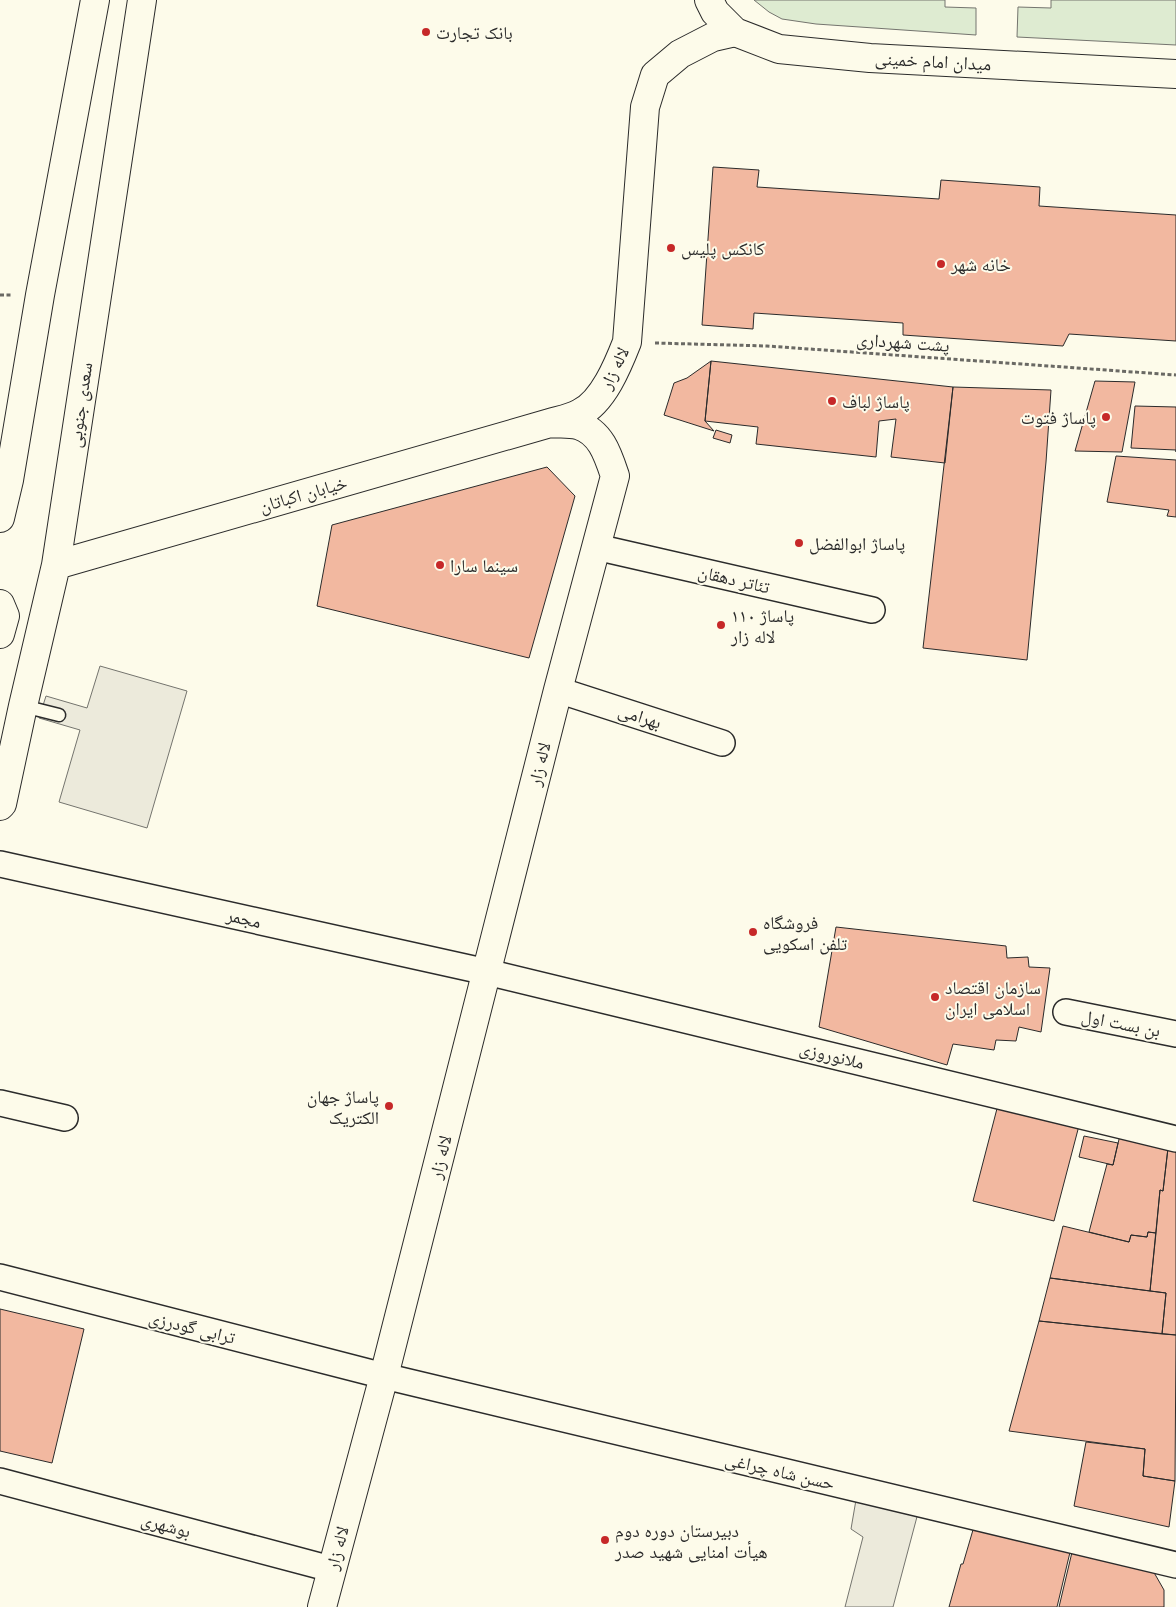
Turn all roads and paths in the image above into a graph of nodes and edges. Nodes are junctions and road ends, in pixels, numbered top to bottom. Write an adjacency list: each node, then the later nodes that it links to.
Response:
1 (95, 0): 9 (main road)
2 (142, 0): 11 (main road, سعدی جنوبی)
3 (709, 0): 4 (main road, میدان امام خمینی)
4 (735, 32): 5 (main road, میدان امام خمینی); 6 (main road, لاله زار)
5 (1176, 74)
6 (627, 342): 7 (path, پشت شهرداری); 8 (main road, لاله زار)
7 (1176, 375)
8 (550, 423): 10 (main road, لاله زار); 11 (main road, خیابان اکباتان)
9 (0, 518)
10 (596, 547): 13 (street, تئاتر دهقان); 15 (main road, لاله زار)
11 (56, 565): 16 (main road, سعدی جنوبی)
12 (0, 604): 14 (main road)
13 (872, 610)
14 (0, 634)
15 (558, 690): 18 (street, بهرامی); 21 (main road, لاله زار)
16 (23, 706): 17 (lane); 19 (main road, سعدی جنوبی)
17 (59, 715)
18 (722, 743)
19 (0, 806)
20 (0, 864): 21 (street, مجمر)
21 (487, 972): 26 (street, ملانوروزی); 28 (main road, لاله زار)
22 (1066, 1012): 23 (street, بن بست اول)
23 (1176, 1034)
24 (0, 1103): 25 (street)
25 (65, 1118)
26 (1176, 1139)
27 (0, 1277): 28 (street, ترابی گودرزی)
28 (384, 1376): 30 (street, حسن شاه چراغی); 31 (main road, لاله زار)
29 (0, 1481): 31 (street, بوشهری)
30 (1176, 1565)
31 (331, 1569): 32 (main road, لاله زار)
32 (322, 1607)

